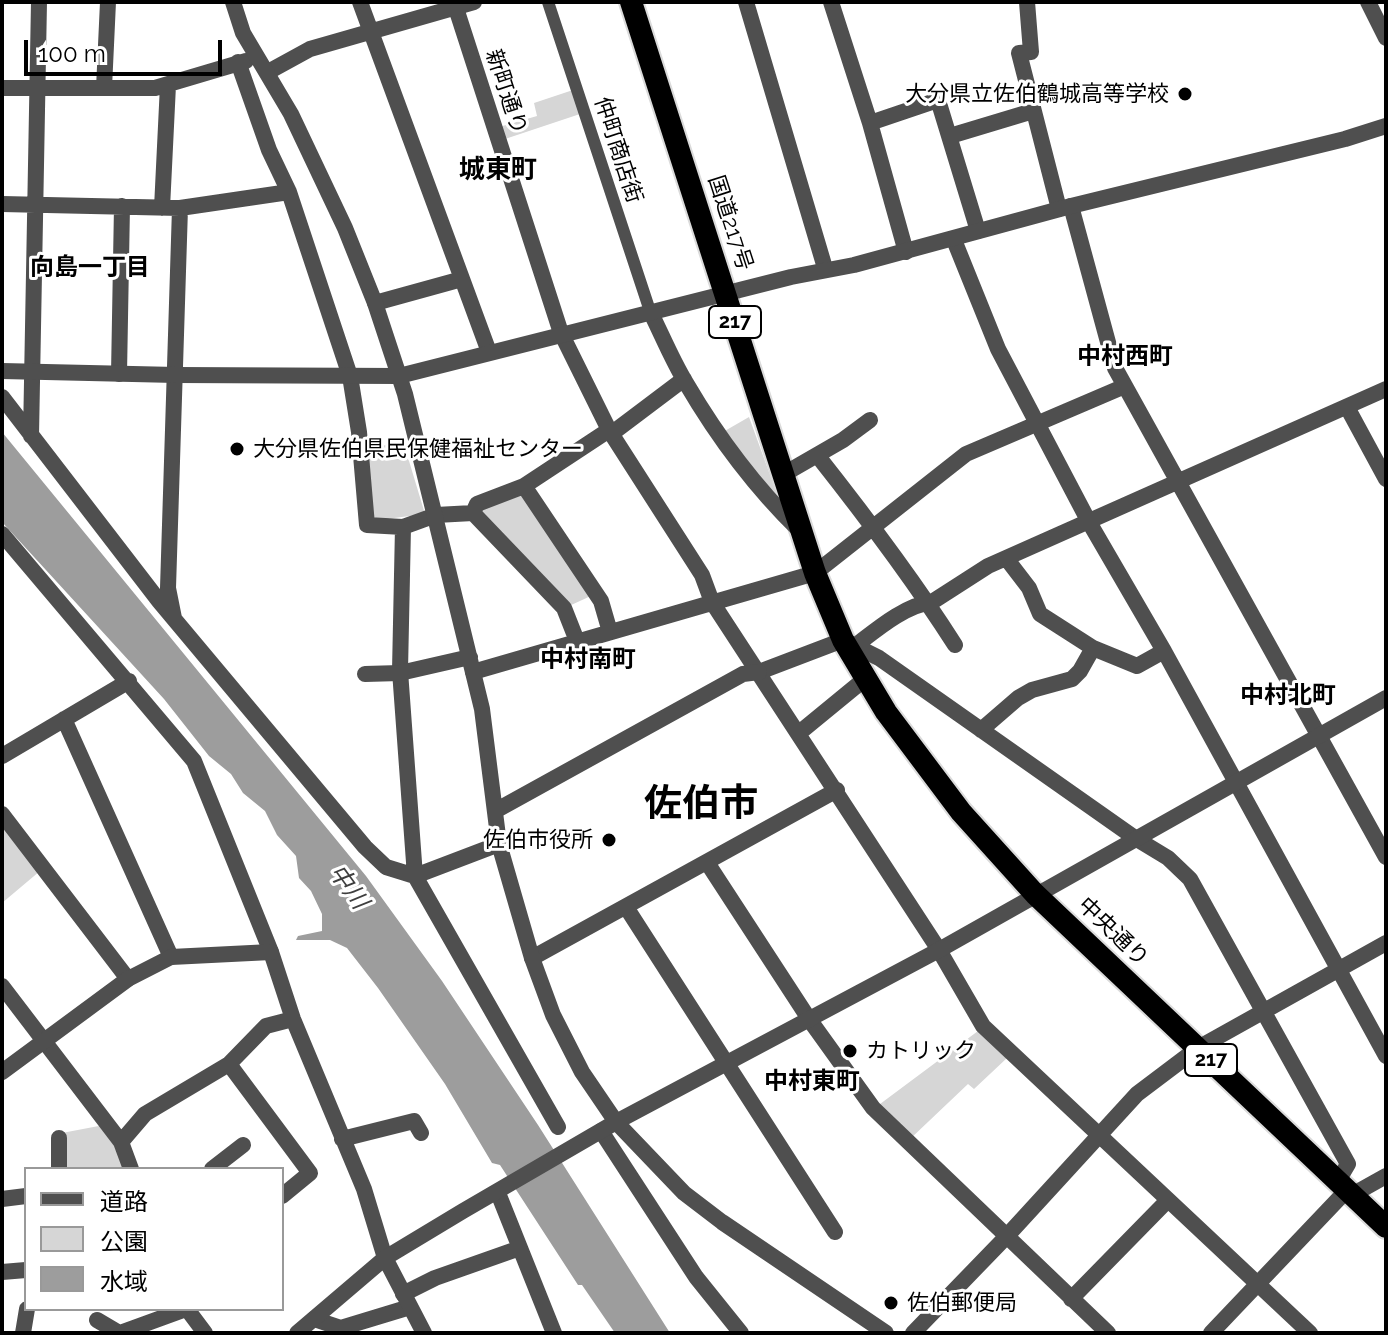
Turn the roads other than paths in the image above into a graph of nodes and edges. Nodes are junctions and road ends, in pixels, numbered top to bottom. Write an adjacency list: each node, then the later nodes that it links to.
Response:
1 (39, 2): 19 (street)
2 (108, 2): 20 (street)
3 (233, 2): 16 (street)
4 (360, 2): 13 (street)
5 (474, 2): 12 (street)
6 (548, 2): 39 (street, 仲町商店街)
7 (631, 2): 37 (highway, 国道217号 / 217)
8 (746, 2): 35 (street)
9 (831, 2): 22 (street)
10 (1027, 2): 21 (street)
11 (1368, 2): 14 (street)
12 (455, 5): 13 (street); 40 (street, 新町通り)
13 (370, 33): 16 (street); 36 (street)
14 (1386, 38)
15 (238, 62): 16 (street); 17 (street); 25 (street)
16 (264, 66): 38 (street)
17 (168, 85): 20 (street); 30 (street)
18 (2, 88): 19 (street)
19 (38, 88): 20 (street); 26 (street)
20 (104, 88)
21 (1033, 111): 24 (street); 29 (street)
22 (870, 123): 24 (street); 34 (street)
23 (1386, 126): 29 (street)
24 (950, 136): 32 (street)
25 (289, 192): 31 (street); 46 (street)
26 (33, 203): 27 (street); 28 (street); 43 (street)
27 (2, 204)
28 (122, 206): 30 (street); 44 (street)
29 (1065, 207): 32 (street); 49 (street)
30 (162, 208): 31 (street)
31 (180, 208): 45 (street)
32 (978, 231): 33 (street)
33 (954, 240): 34 (street); 54 (street)
34 (906, 252): 35 (street)
35 (825, 268): 37 (street)
36 (462, 279): 38 (street); 41 (street)
37 (725, 293): 39 (street); 58 (highway, 国道217号 / 217)
38 (375, 303): 47 (street)
39 (650, 311): 40 (street); 48 (street)
40 (561, 333): 41 (street); 55 (street, 新町通り)
41 (489, 352): 47 (street)
42 (2, 371): 43 (street)
43 (33, 371): 44 (street); 56 (street)
44 (119, 374): 45 (street)
45 (176, 375): 46 (street); 73 (street)
46 (350, 376): 47 (street); 65 (street)
47 (399, 376): 63 (street)
48 (684, 379): 55 (street); 67 (street)
49 (1125, 386): 54 (street); 60 (street)
50 (1386, 389): 52 (street)
51 (2, 397): 56 (street)
52 (1347, 407): 59 (street); 60 (street)
53 (870, 420): 57 (street)
54 (1037, 424): 64 (street); 66 (street)
55 (610, 432): 61 (street); 71 (street, 新町通り)
56 (31, 436): 73 (street)
57 (817, 455): 58 (street); 66 (street)
58 (784, 474): 67 (highway, 国道217号 / 217)
59 (1386, 479)
60 (1178, 483): 64 (street); 90 (street)
61 (524, 486): 62 (street); 74 (street)
62 (473, 513): 63 (street); 75 (street)
63 (436, 515): 65 (street); 80 (street)
64 (1089, 522): 69 (street); 79 (street)
65 (403, 527): 82 (street)
66 (875, 528): 70 (street); 72 (street)
67 (802, 532): 70 (highway, 国道217号 / 217)
68 (2, 534): 85 (street)
69 (1006, 558): 72 (street); 78 (street)
70 (815, 573): 71 (street); 76 (highway, 国道217号 / 217)
71 (712, 602): 74 (street); 81 (street, 新町通り)
72 (928, 603): 76 (street); 77 (street)
73 (174, 619): 100 (street)
74 (610, 632): 75 (street)
75 (577, 641): 80 (street)
76 (849, 643): 81 (street); 84 (highway, 中央通り / 217); 88 (street)
77 (955, 645)
78 (1093, 648): 79 (street); 88 (street)
79 (1164, 651): 92 (street)
80 (472, 664): 82 (street); 94 (street)
81 (759, 672): 89 (street, 新町通り); 94 (street)
82 (400, 673): 83 (street); 100 (street)
83 (365, 674)
84 (866, 678): 89 (street); 101 (highway, 中央通り / 217)
85 (129, 681): 87 (street); 105 (street)
86 (1386, 698): 90 (street)
87 (64, 719): 91 (street); 106 (street)
88 (981, 730): 96 (street)
89 (799, 733): 93 (street, 新町通り)
90 (1319, 736): 92 (street); 98 (street)
91 (2, 756)
92 (1234, 783): 96 (street); 108 (street)
93 (837, 790): 99 (street); 104 (street, 新町通り)
94 (495, 811): 97 (street)
95 (2, 814): 109 (street)
96 (1135, 838): 101 (street); 111 (street)
97 (499, 844): 100 (street); 107 (street)
98 (1386, 857)
99 (708, 864): 102 (street); 113 (street)
100 (415, 876): 120 (street)
101 (1035, 894): 104 (street); 115 (highway, 中央通り / 217)
102 (626, 907): 107 (street); 117 (street)
103 (1386, 943): 108 (street)
104 (939, 950): 113 (street); 123 (street, 新町通り)
105 (271, 952): 106 (street); 112 (street)
106 (171, 957): 109 (street)
107 (532, 958): 121 (street)
108 (1339, 970): 111 (street); 116 (street)
109 (128, 979): 114 (street)
110 (2, 986): 114 (street)
111 (1263, 1011): 115 (street); 132 (street)
112 (293, 1019): 118 (street); 125 (street)
113 (809, 1019): 117 (street); 140 (street)
114 (44, 1040): 119 (street); 126 (street)
115 (1198, 1048): 123 (street); 132 (highway, 中央通り / 217)
116 (1386, 1056)
117 (728, 1062): 121 (street); 139 (street)
118 (229, 1064): 126 (street); 134 (street)
119 (2, 1072)
120 (558, 1127)
121 (608, 1127): 133 (street); 160 (street); 161 (street)
122 (421, 1133): 125 (street)
123 (1100, 1135): 137 (street, 新町通り); 140 (street)
124 (59, 1138): 128 (street)
125 (342, 1139): 142 (street)
126 (121, 1142): 129 (street)
127 (243, 1145): 130 (street)
128 (59, 1167)
129 (130, 1167)
130 (215, 1167)
131 (1386, 1176): 132 (street)
132 (1346, 1189): 138 (highway, 中央通り / 217); 145 (street)
133 (501, 1191): 141 (street); 142 (street)
134 (284, 1194)
135 (24, 1196): 136 (street)
136 (2, 1199)
137 (1168, 1200): 145 (street, 新町通り); 146 (street)
138 (1386, 1227)
139 (835, 1232)
140 (1006, 1237): 146 (street); 162 (street)
141 (520, 1248): 147 (street); 159 (street)
142 (385, 1258): 147 (street); 151 (street)
143 (24, 1270): 144 (street)
144 (2, 1272)
145 (1258, 1284): 164 (street); 165 (street, 新町通り)
146 (1071, 1299): 163 (street)
147 (406, 1301): 153 (street); 158 (street)
148 (27, 1311): 154 (street)
149 (181, 1311): 155 (street)
150 (188, 1311): 156 (street)
151 (314, 1319): 153 (street); 157 (street)
152 (97, 1320): 155 (street)
153 (353, 1329)
154 (23, 1333)
155 (119, 1333)
156 (205, 1333)
157 (297, 1333)
158 (424, 1333)
159 (554, 1333)
160 (741, 1333)
161 (886, 1333)
162 (913, 1333)
163 (1108, 1333)
164 (1211, 1333)
165 (1310, 1333)

